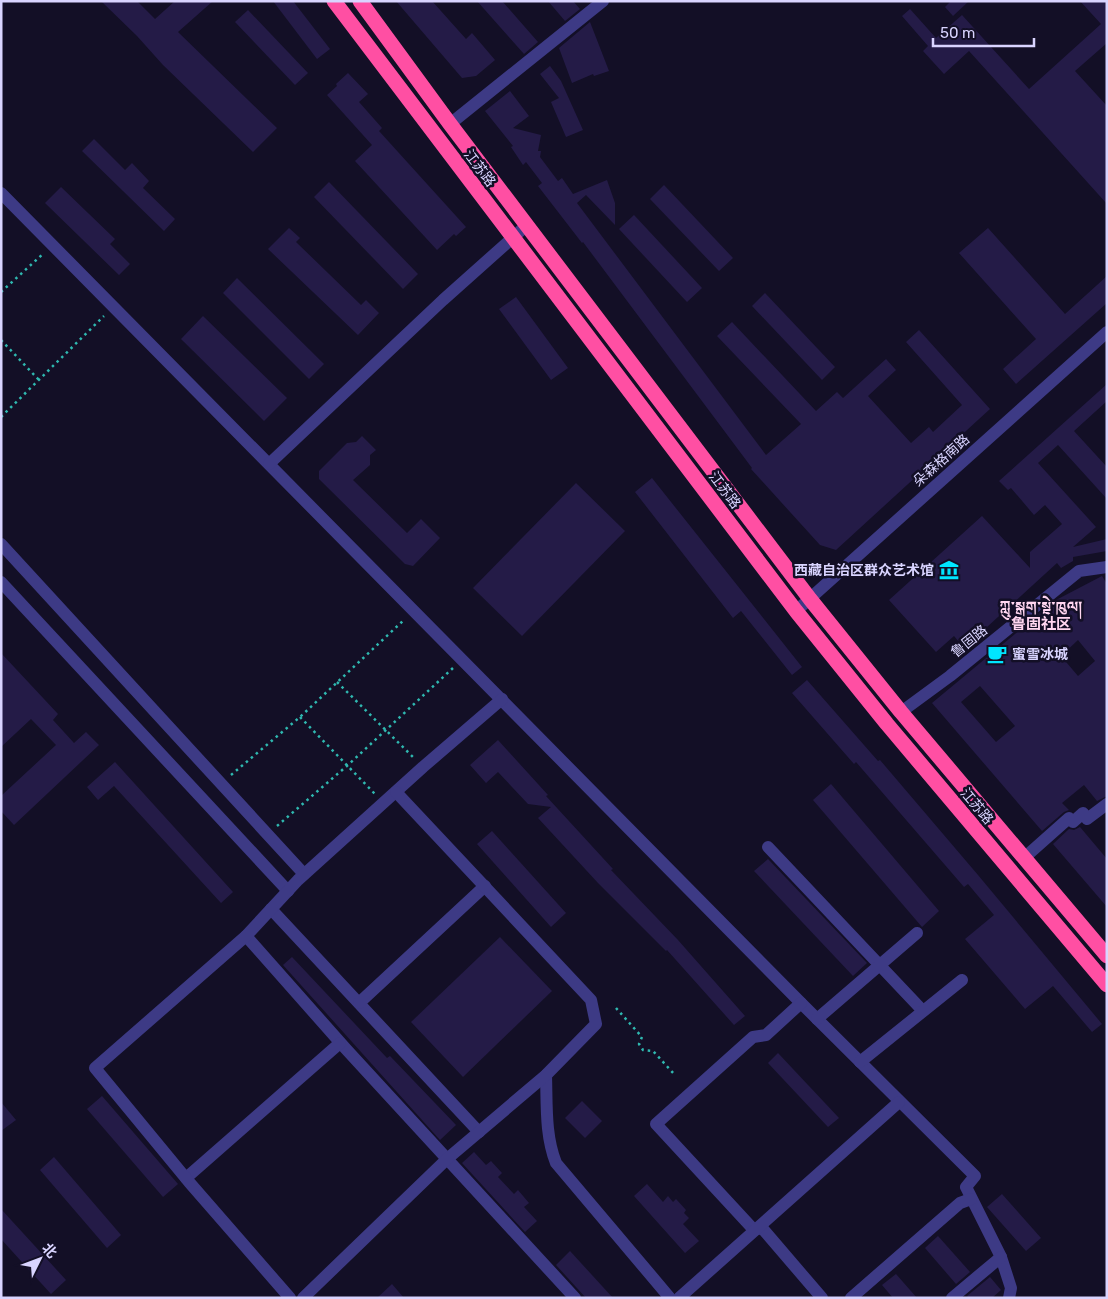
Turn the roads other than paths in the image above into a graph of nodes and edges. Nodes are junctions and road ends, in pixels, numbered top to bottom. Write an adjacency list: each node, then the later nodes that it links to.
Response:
1 (334, 1): 7 (highway, 江苏路)
2 (360, 1): 4 (highway, 江苏路)
3 (603, 1): 4 (street)
4 (450, 124): 6 (highway, 江苏路)
5 (2, 195): 9 (street)
6 (527, 225): 7 (street); 13 (highway, 江苏路)
7 (513, 238): 9 (street); 14 (highway, 江苏路)
8 (1107, 332): 13 (street, 朵森格南路)
9 (269, 464): 15 (street)
10 (1, 544): 21 (street)
11 (1107, 568): 16 (street, 鲁固路)
12 (1, 582): 23 (street)
13 (810, 599): 14 (street, 朵森格南路); 16 (highway, 江苏路)
14 (796, 611): 30 (highway, 江苏路)
15 (502, 699): 17 (street); 31 (street)
16 (902, 712): 20 (highway, 江苏路)
17 (396, 792): 21 (street); 22 (street)
18 (1107, 804): 20 (street)
19 (768, 847): 28 (street)
20 (1024, 858): 27 (highway, 江苏路)
21 (304, 874): 23 (street)
22 (485, 886): 32 (street); 37 (street)
23 (288, 891): 24 (street)
24 (271, 909): 26 (street); 32 (street)
25 (917, 934): 28 (street)
26 (246, 936): 35 (street); 41 (street)
27 (1107, 956)
28 (880, 965): 33 (street); 34 (street)
29 (962, 980): 33 (street)
30 (1107, 985)
31 (800, 1003): 34 (street); 43 (street)
32 (359, 1004): 39 (street)
33 (923, 1011): 36 (street)
34 (817, 1019): 36 (street)
35 (340, 1044): 40 (street); 41 (street)
36 (860, 1062): 38 (street)
37 (546, 1075): 39 (street); 49 (street)
38 (899, 1102): 42 (street); 43 (street)
39 (479, 1132): 40 (street)
40 (447, 1159): 47 (street); 48 (street)
41 (186, 1178): 46 (street)
42 (971, 1199): 44 (street); 45 (street)
43 (754, 1230): 50 (street); 51 (street)
44 (1001, 1257): 52 (street); 53 (street)
45 (856, 1296)
46 (290, 1298)
47 (303, 1298)
48 (575, 1298)
49 (670, 1298)
50 (679, 1298)
51 (822, 1298)
52 (952, 1298)
53 (1009, 1298)

